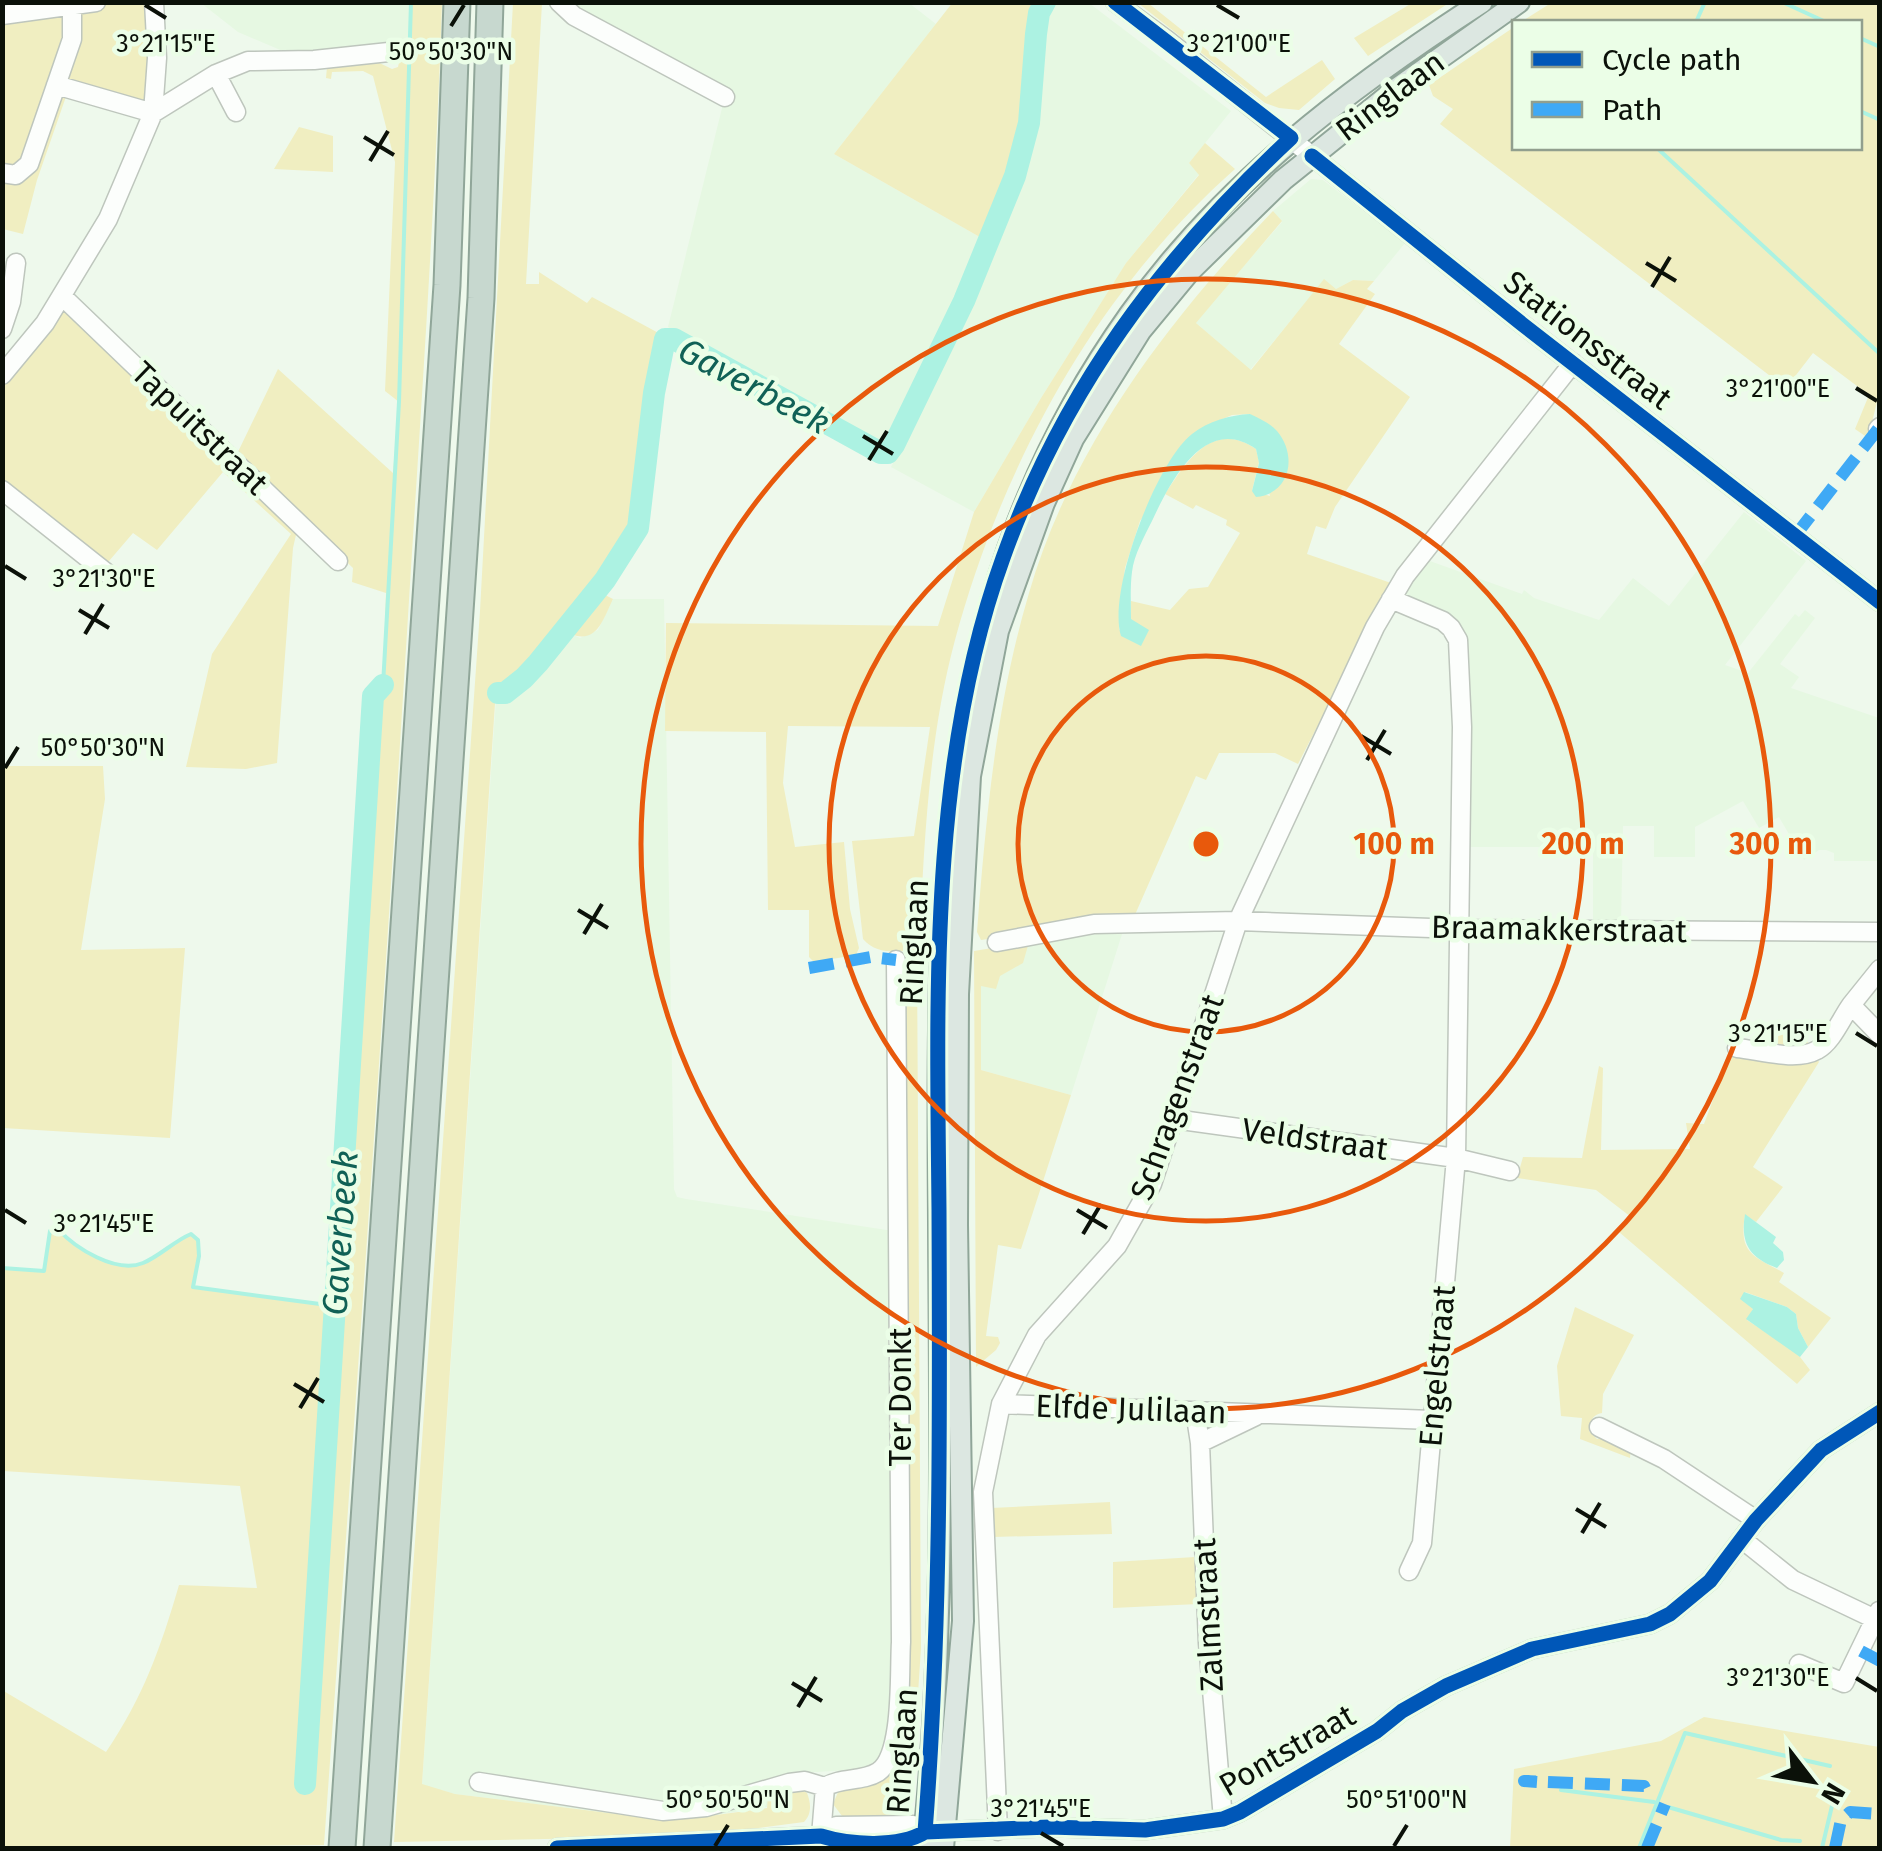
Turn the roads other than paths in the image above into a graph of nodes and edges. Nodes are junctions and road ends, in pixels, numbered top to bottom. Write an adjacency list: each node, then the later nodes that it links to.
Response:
1 (154, 2): 14 (street)
2 (457, 2): 61 (highway)
3 (490, 2): 62 (highway)
4 (559, 2): 13 (street)
5 (1115, 2): 16 (street, Stationsstraat)
6 (1482, 2): 16 (main road, Ringlaan)
7 (1520, 2): 17 (main road, Ringlaan)
8 (83, 4): 9 (street); 12 (street)
9 (2, 15)
10 (398, 51): 11 (street)
11 (216, 74): 14 (street); 15 (street)
12 (56, 84): 14 (street); 18 (street)
13 (724, 97)
14 (153, 112): 20 (street)
15 (236, 112)
16 (1291, 138): 17 (street, Stationsstraat); 59 (main road, Ringlaan)
17 (1312, 156): 22 (street, Stationsstraat); 59 (main road, Ringlaan)
18 (2, 173)
19 (16, 263): 21 (street)
20 (62, 296): 23 (street); 25 (street, Tapuitstraat)
21 (2, 330)
22 (1573, 363): 27 (street, Schragenstraat); 28 (street, Stationsstraat)
23 (2, 375)
24 (2, 490): 26 (street)
25 (338, 561)
26 (108, 574)
27 (1391, 599): 29 (street, Schragenstraat); 30 (street, Engelstraat)
28 (1880, 602)
29 (1238, 922): 30 (street, Braamakkerstraat); 32 (street); 38 (street, Schragenstraat)
30 (1459, 929): 31 (street, Braamakkerstraat); 39 (street, Engelstraat)
31 (1880, 932)
32 (997, 942)
33 (896, 960): 54 (street, Ter Donkt)
34 (1880, 969): 35 (street)
35 (1851, 1005): 36 (street); 37 (street)
36 (1880, 1035)
37 (1736, 1048)
38 (1174, 1119): 39 (street, Veldstraat); 41 (street, Schragenstraat)
39 (1456, 1158): 40 (street, Veldstraat); 45 (street, Engelstraat)
40 (1510, 1171)
41 (1001, 1404): 42 (street, Elfde Julilaan); 56 (street, Schragenstraat)
42 (1196, 1411): 44 (street, Elfde Julilaan); 47 (street, Zalmstraat)
43 (1880, 1412): 48 (street, Pontstraat)
44 (1261, 1413): 45 (street, Elfde Julilaan); 47 (street, Elfde Julilaan)
45 (1432, 1420): 50 (street, Engelstraat)
46 (1599, 1427): 48 (street)
47 (1200, 1443): 55 (street, Zalmstraat)
48 (1756, 1520): 49 (street, Pontstraat)
49 (1743, 1540): 51 (street); 55 (street, Pontstraat)
50 (1410, 1572)
51 (1878, 1615): 52 (street)
52 (1799, 1664)
53 (479, 1782): 54 (street, Ter Donkt)
54 (825, 1788): 57 (street)
55 (1224, 1819): 58 (street, Pontstraat)
56 (998, 1831): 58 (street, Pontstraat); 59 (street, Pontstraat)
57 (821, 1836): 59 (street, Pontstraat); 60 (street, Pontstraat)
58 (1146, 1839)
59 (934, 1840)
60 (773, 1844): 63 (street, Pontstraat)
61 (342, 1848)
62 (376, 1848)
63 (557, 1848)

